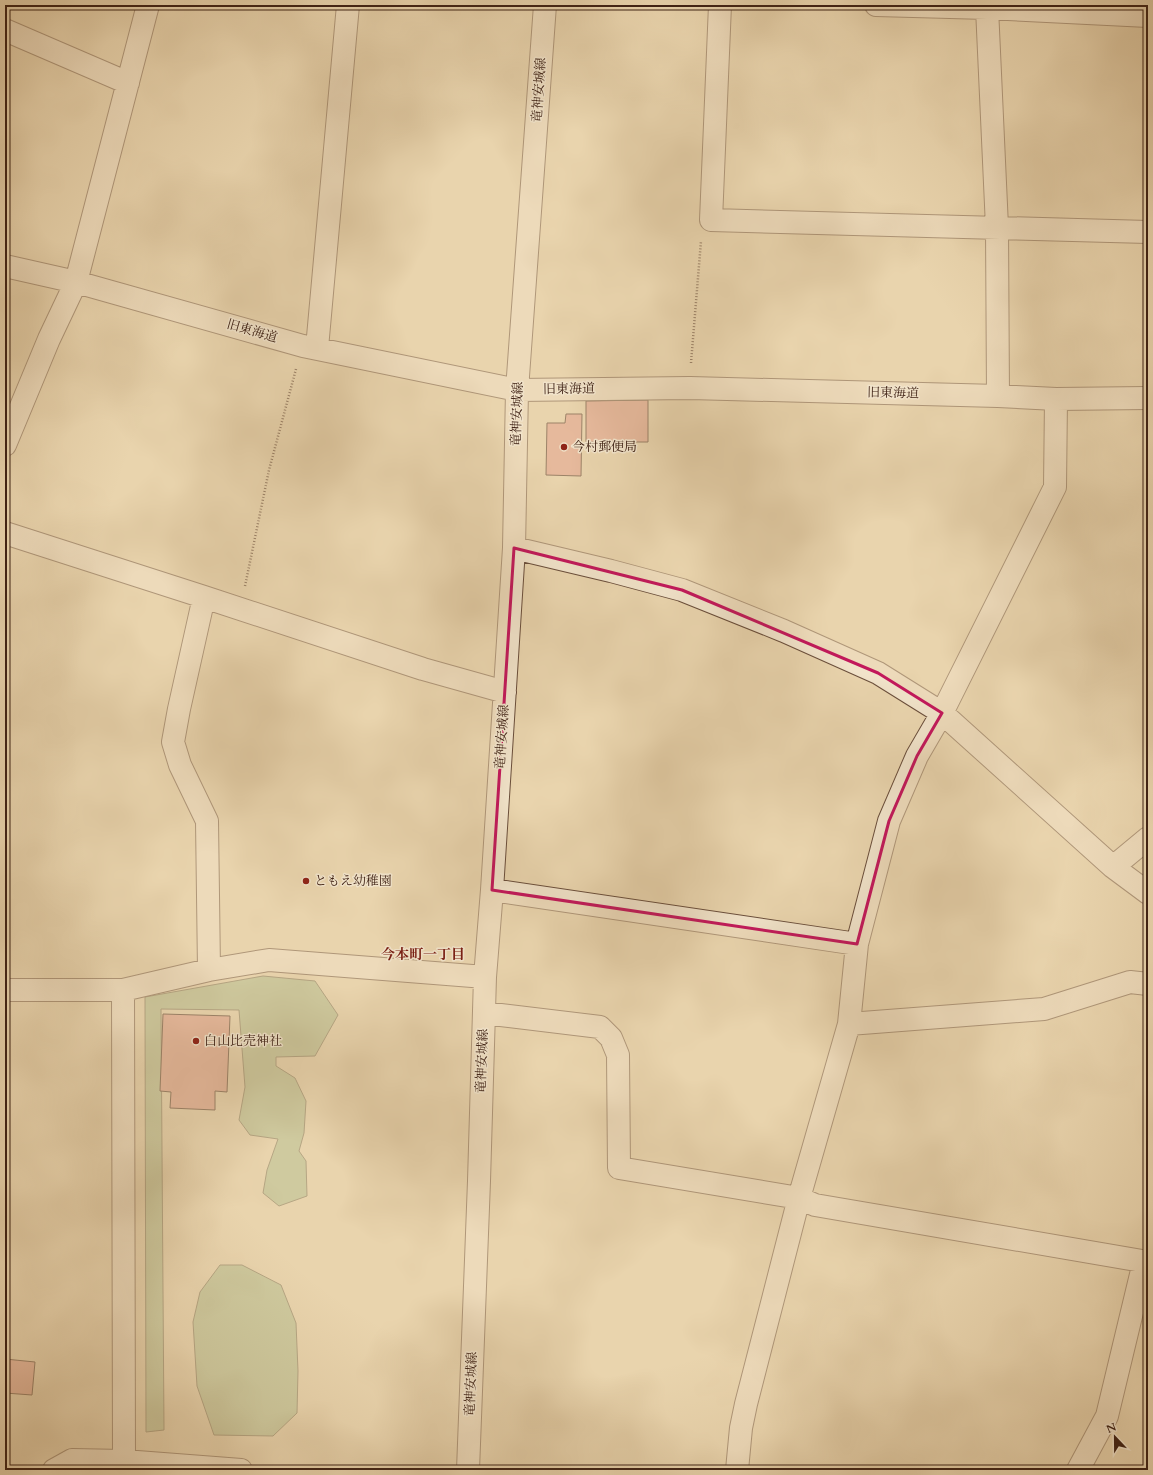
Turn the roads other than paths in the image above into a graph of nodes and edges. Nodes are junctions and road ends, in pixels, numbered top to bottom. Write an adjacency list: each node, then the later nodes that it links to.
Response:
1 (148, 5): 9 (street)
2 (348, 5): 14 (street)
3 (545, 5): 15 (street, 竜神安城線)
4 (720, 5): 10 (street)
5 (876, 5): 6 (street)
6 (987, 8): 7 (street); 10 (street)
7 (1148, 16)
8 (5, 30): 9 (street)
9 (128, 83): 13 (street)
10 (997, 227): 11 (street); 16 (street)
11 (1148, 232)
12 (5, 266): 13 (street, 旧東海道)
13 (76, 282): 14 (street, 旧東海道); 19 (street)
14 (310, 347): 15 (street, 旧東海道)
15 (517, 390): 16 (street, 旧東海道); 21 (street, 竜神安城線)
16 (998, 396): 18 (street, 旧東海道)
17 (1148, 398): 18 (street, 旧東海道)
18 (1056, 399): 24 (street)
19 (5, 445)
20 (5, 533): 22 (street)
21 (514, 548): 23 (street, 竜神安城線); 24 (street)
22 (204, 597): 23 (street); 30 (street)
23 (505, 692): 27 (street, 竜神安城線)
24 (942, 713): 26 (street); 29 (street)
25 (1148, 838): 26 (street)
26 (1113, 867): 28 (street)
27 (492, 890): 29 (street); 31 (street, 竜神安城線)
28 (1148, 893)
29 (857, 944): 36 (street)
30 (209, 970): 31 (street); 34 (street)
31 (485, 977): 35 (street, 竜神安城線)
32 (1148, 984): 36 (street)
33 (5, 990): 34 (street)
34 (123, 990): 39 (street)
35 (484, 1013): 37 (street); 43 (street, 竜神安城線)
36 (850, 1024): 37 (street)
37 (799, 1198): 38 (street); 44 (street)
38 (1146, 1262): 45 (street)
39 (124, 1461): 40 (street); 41 (street)
40 (182, 1468): 42 (street)
41 (54, 1470)
42 (241, 1470)
43 (468, 1470)
44 (737, 1470)
45 (1078, 1470)

